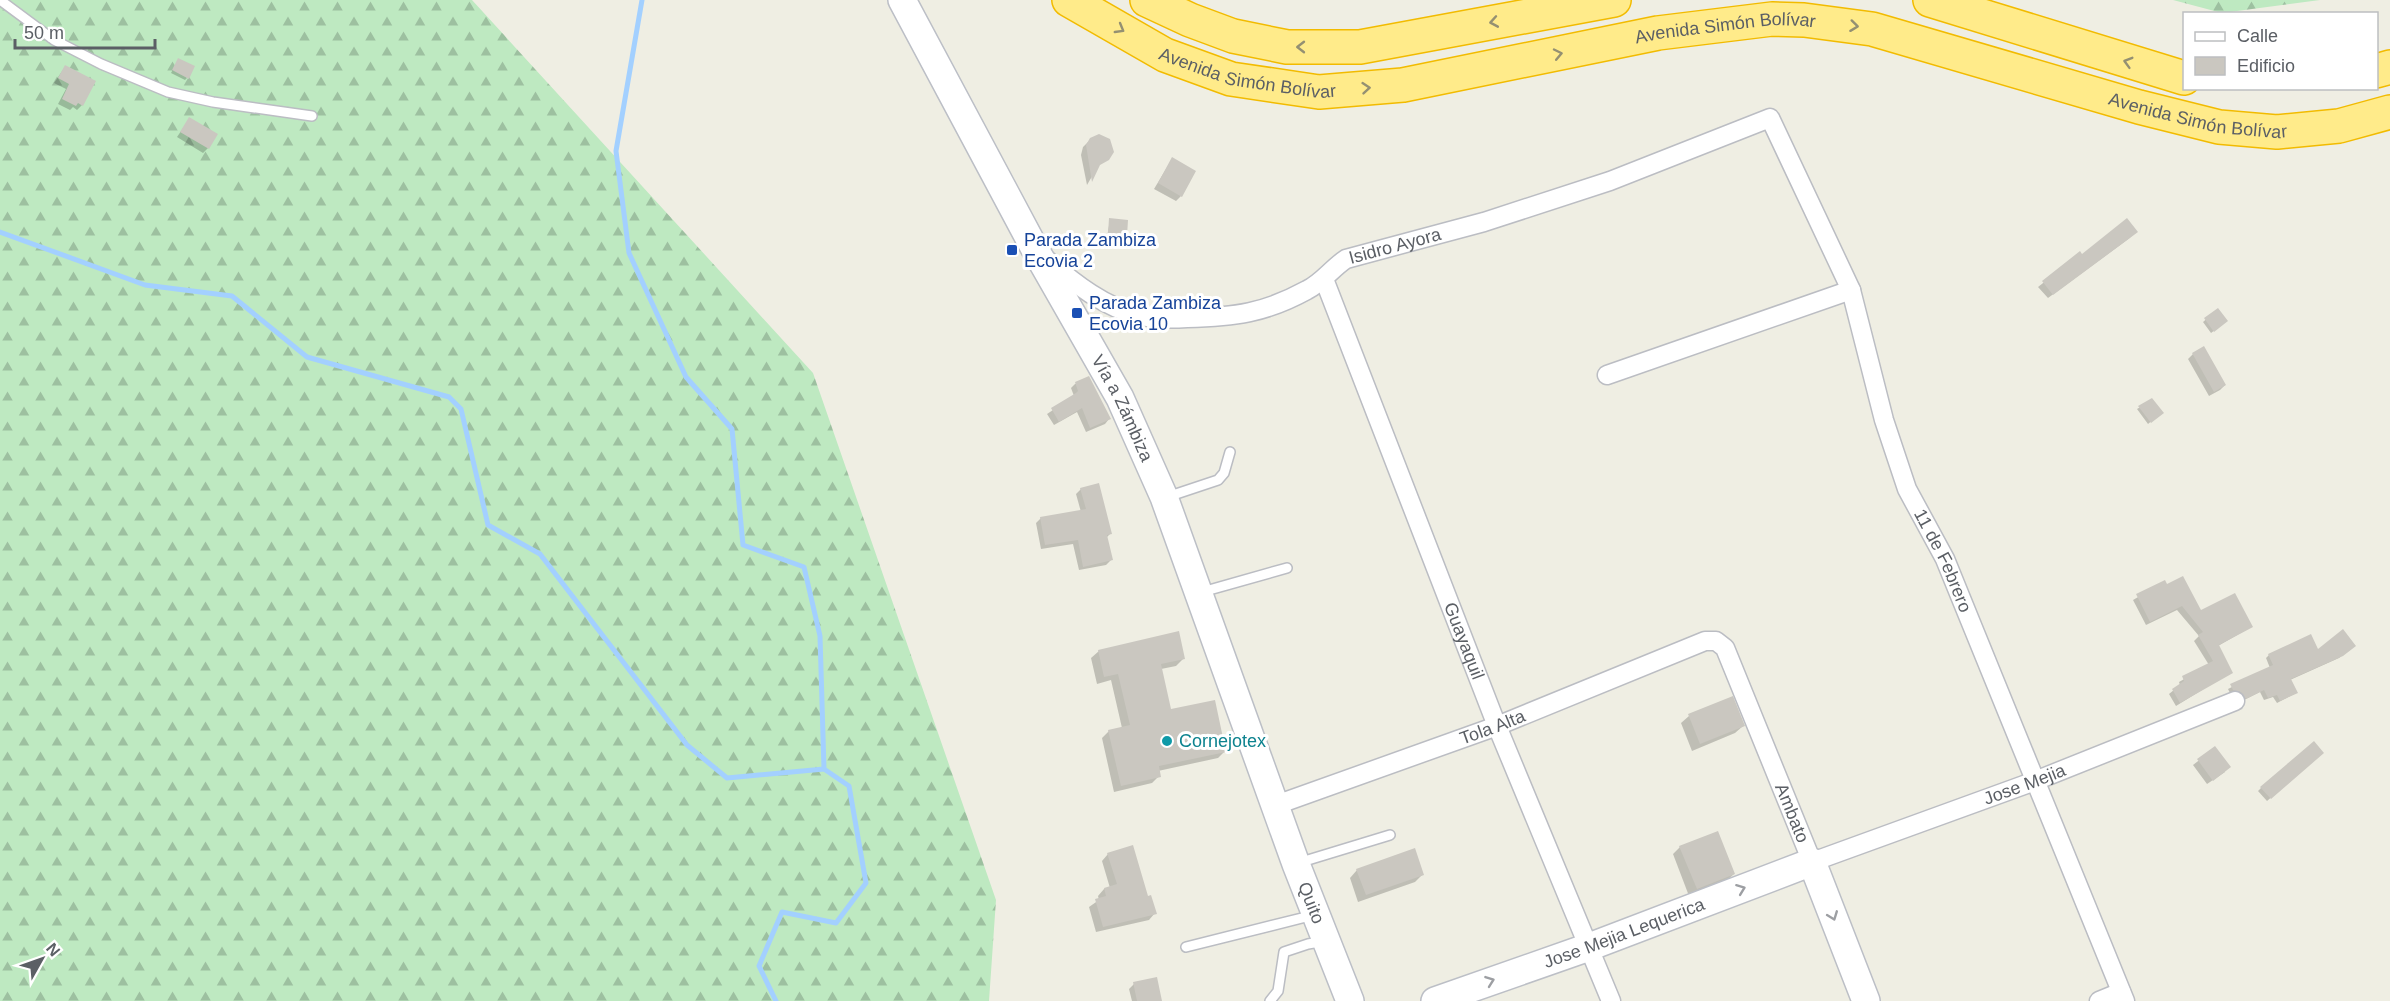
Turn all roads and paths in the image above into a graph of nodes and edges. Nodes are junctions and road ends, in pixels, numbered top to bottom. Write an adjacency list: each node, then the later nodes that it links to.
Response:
1 (0, 0): 9 (lane)
2 (902, 0): 11 (street, Vía a Zámbiza)
3 (1070, 0): 8 (highway, Avenida Simón Bolívar, one-way to 8)
4 (1147, 0): 5 (highway, Avenida Simón Bolívar, one-way to 4)
5 (1614, 0)
6 (1930, 0): 7 (highway, Avenida Simón Bolívar, one-way to 6)
7 (2183, 78)
8 (2390, 112)
9 (312, 116)
10 (1770, 118): 12 (street, Isidro Ayora); 13 (street, 11 de Febrero)
11 (1036, 251): 12 (street, Isidro Ayora); 16 (street, Vía a Zámbiza)
12 (1324, 279): 21 (street, Guayaquil)
13 (1851, 290): 14 (street); 22 (street, 11 de Febrero)
14 (1607, 375)
15 (1230, 452): 16 (lane)
16 (1164, 498): 18 (street, Vía a Zámbiza)
17 (1287, 568): 18 (lane)
18 (1200, 592): 23 (street, Vía a Zámbiza)
19 (1705, 641): 21 (street, Tola Alta); 25 (street, Ambato)
20 (2235, 701): 22 (street, Jose Mejia)
21 (1497, 726): 23 (street, Tola Alta); 29 (street, Guayaquil)
22 (2035, 781): 25 (street, Jose Mejia); 31 (street, 11 de Febrero)
23 (1276, 805): 26 (street, Quito)
24 (1390, 835): 26 (lane)
25 (1812, 862): 29 (street, Jose Mejia Lequerica, one-way to 25); 36 (street, Ambato, one-way to 36)
26 (1296, 864): 27 (street, Quito)
27 (1317, 914): 28 (street, Quito); 30 (lane)
28 (1327, 941): 32 (lane); 33 (street, Quito)
29 (1589, 946): 34 (street, Jose Mejia Lequerica, one-way to 29); 35 (street, Guayaquil)
30 (1186, 947)
31 (2123, 997): 37 (street)
32 (1270, 1001)
33 (1350, 1001)
34 (1435, 1001)
35 (1611, 1001)
36 (1866, 1001)
37 (2099, 1001)

